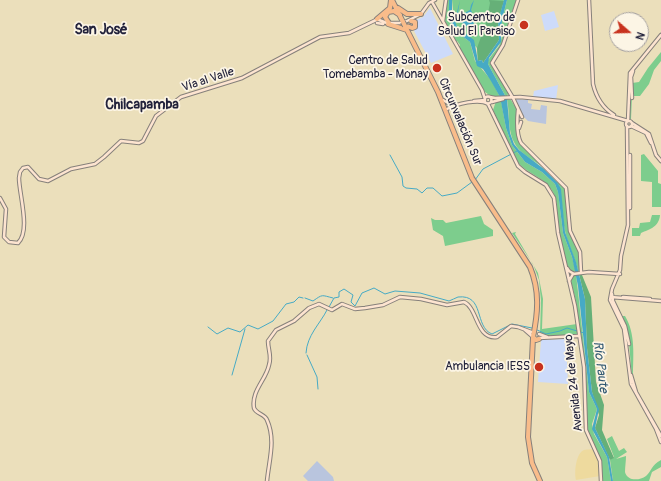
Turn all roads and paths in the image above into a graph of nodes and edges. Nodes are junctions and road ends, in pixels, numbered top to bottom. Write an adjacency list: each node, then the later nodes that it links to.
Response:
1 (393, 0): 6 (highway, Circunvalación Sur); 8 (highway, Circunvalación Sur); 9 (highway)
2 (446, 0): 11 (main road)
3 (518, 0): 18 (main road)
4 (588, 0): 31 (main road); 32 (main road)
5 (432, 1): 7 (main road); 10 (main road); 11 (main road)
6 (398, 8): 7 (highway); 13 (highway, Circunvalación Sur)
7 (421, 14): 12 (main road)
8 (400, 15): 12 (highway); 13 (highway, Circunvalación Sur)
9 (377, 21): 12 (main road); 38 (main road, Vía al Valle)
10 (411, 21): 12 (main road); 13 (highway)
11 (443, 22): 15 (main road)
12 (388, 24): 13 (highway)
13 (406, 25): 19 (highway, Circunvalación Sur); 39 (highway, Circunvalación Sur)
14 (661, 35): 36 (main road)
15 (482, 90): 16 (main road); 17 (main road)
16 (483, 94): 20 (main road); 21 (main road)
17 (489, 97): 21 (main road); 22 (main road); 23 (main road, Avenida 24 de Mayo)
18 (510, 97): 22 (main road); 29 (main road); 31 (main road)
19 (443, 100): 26 (main road); 28 (highway, Circunvalación Sur)
20 (480, 100): 21 (main road); 24 (main road)
21 (485, 100): 25 (main road, Avenida 24 de Mayo)
22 (497, 100): 23 (main road); 27 (main road)
23 (491, 102): 25 (main road); 27 (main road, Avenida 24 de Mayo)
24 (466, 103): 25 (main road); 26 (main road)
25 (486, 103): 30 (main road, Avenida 24 de Mayo)
26 (454, 104): 28 (main road)
27 (492, 106): 30 (main road, Avenida 24 de Mayo)
28 (447, 109): 39 (highway, Circunvalación Sur)
29 (518, 110): 33 (main road); 34 (main road)
30 (493, 112): 40 (main road, Avenida 24 de Mayo)
31 (599, 112): 32 (main road)
32 (607, 114): 36 (main road); 36 (main road)
33 (522, 117): 34 (main road); 35 (main road)
34 (517, 120): 35 (main road); 41 (main road)
35 (521, 122): 41 (main road)
36 (630, 124): 37 (main road); 43 (main road)
37 (661, 161)
38 (0, 198)
39 (518, 246): 50 (highway, Circunvalación Sur)
40 (564, 258): 42 (main road, Avenida 24 de Mayo); 44 (main road, Avenida 24 de Mayo)
41 (582, 272): 42 (main road); 43 (main road)
42 (572, 274): 44 (main road)
43 (619, 274): 45 (main road); 46 (main road)
44 (570, 281): 53 (main road, Avenida 24 de Mayo)
45 (613, 290): 46 (main road); 47 (main road)
46 (611, 296): 47 (main road); 48 (main road); 57 (main road)
47 (616, 296): 48 (main road); 49 (main road)
48 (613, 301): 56 (main road)
49 (661, 301)
50 (536, 327): 52 (highway); 54 (highway, Circunvalación Sur)
51 (523, 328): 52 (main road); 54 (main road); 58 (main road)
52 (529, 330): 54 (main road)
53 (578, 333): 54 (main road); 60 (main road, Avenida 24 de Mayo)
54 (535, 336): 59 (highway, Circunvalación Sur)
55 (533, 389): 59 (highway, Circunvalación Sur)
56 (661, 436)
57 (661, 442)
58 (267, 481)
59 (541, 481)
60 (600, 481)

